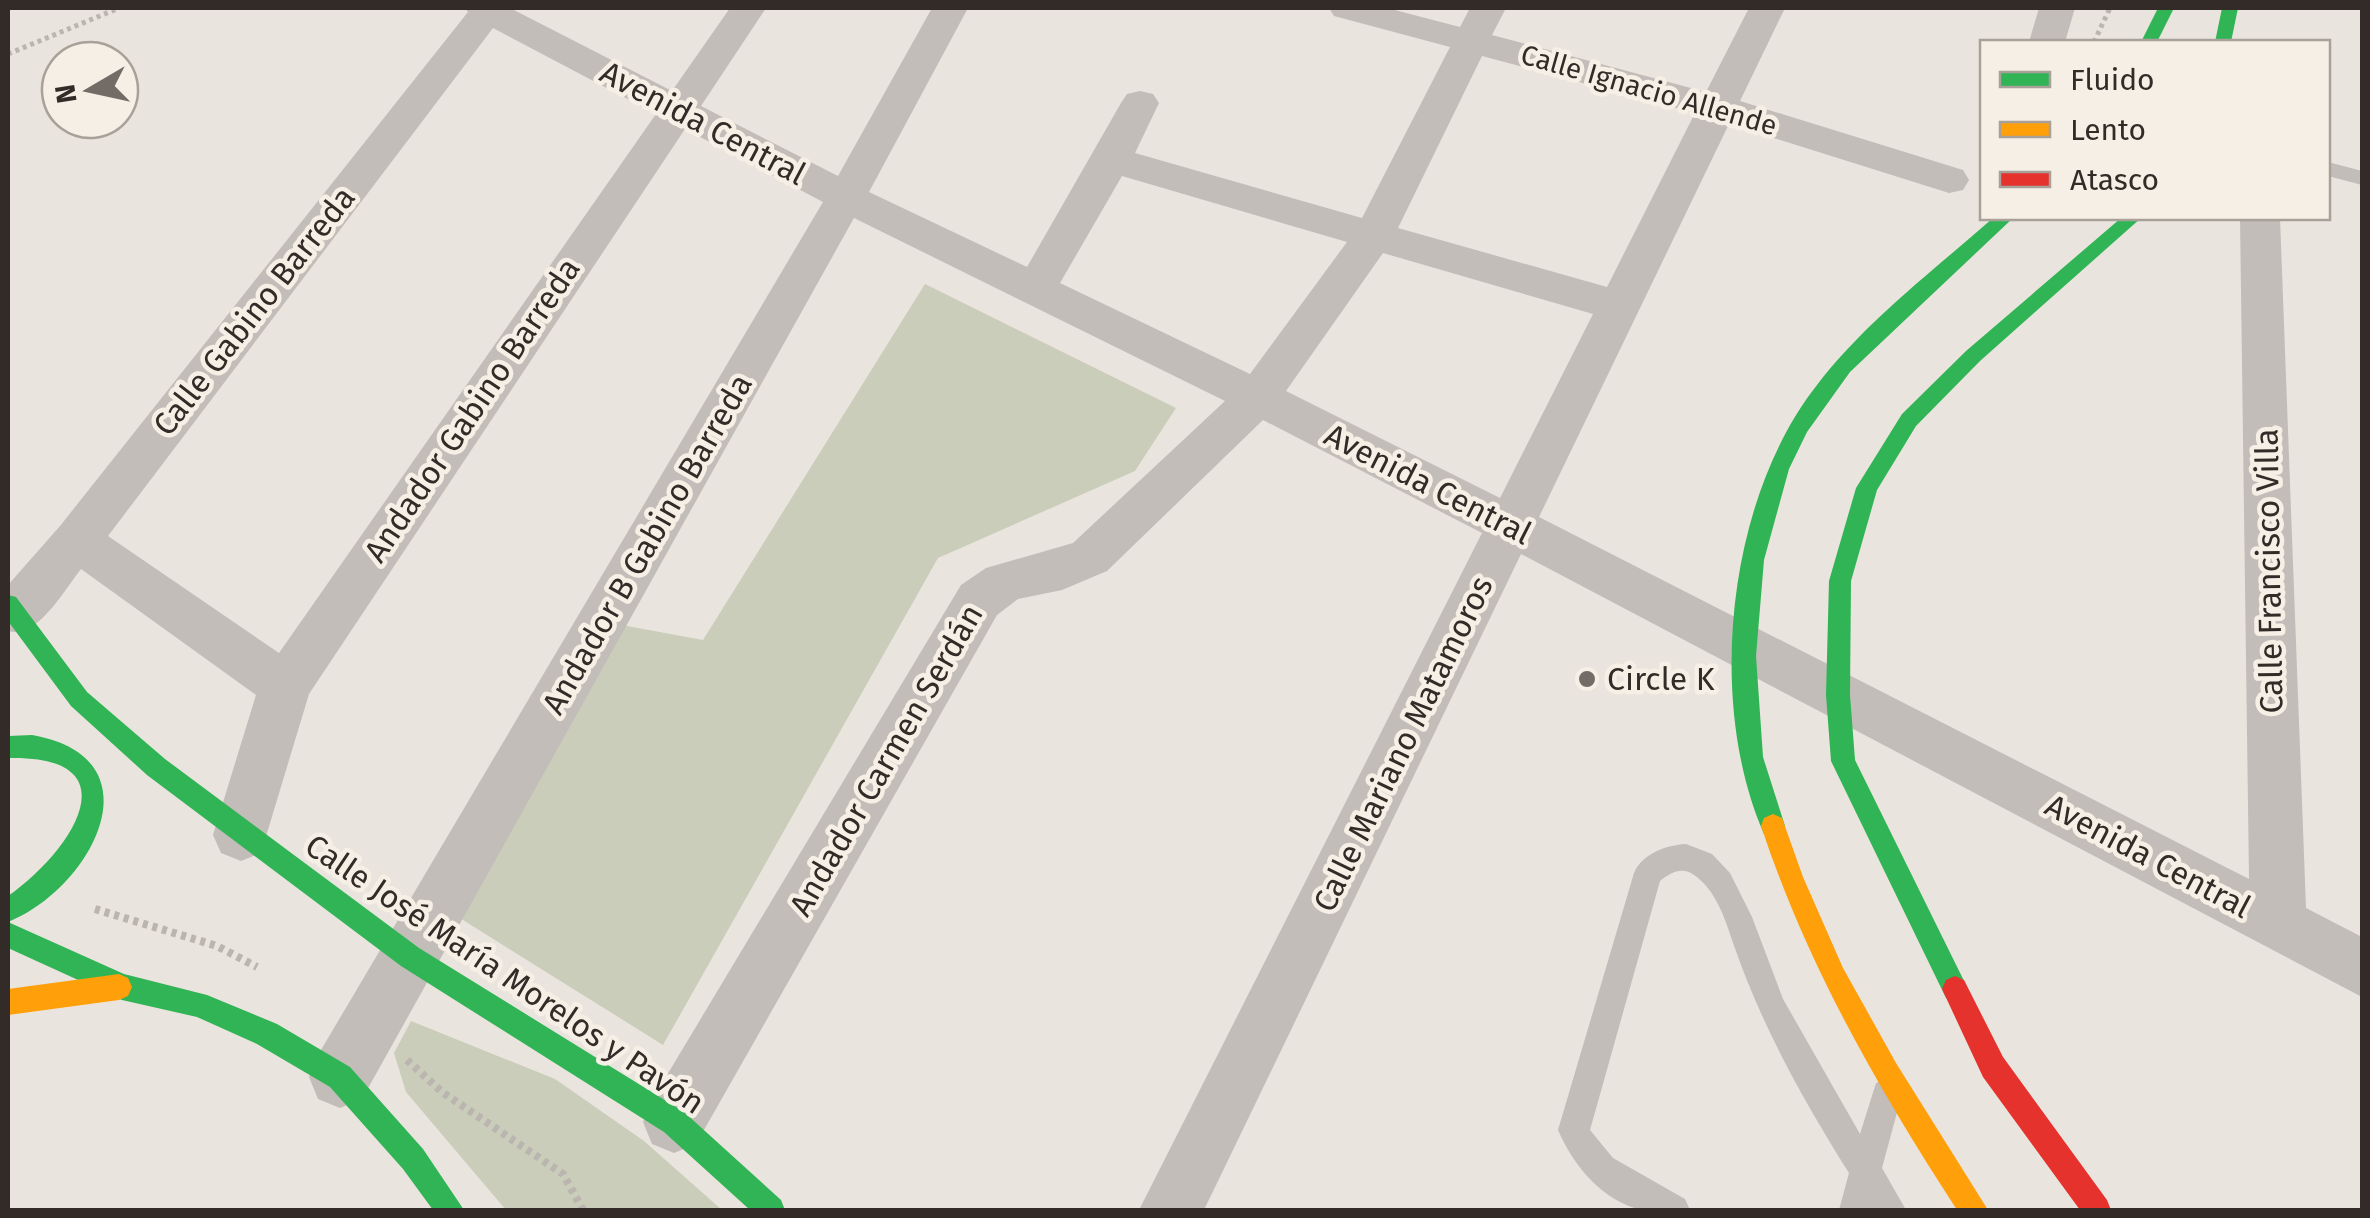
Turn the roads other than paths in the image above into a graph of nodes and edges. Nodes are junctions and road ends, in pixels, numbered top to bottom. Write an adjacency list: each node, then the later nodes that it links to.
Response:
1 (487, 8): 15 (street, Avenida Central); 29 (street, Calle Gabino Barreda)
2 (748, 8): 15 (street, Andador Gabino Barreda)
3 (950, 8): 20 (street, Andador B Gabino Barreda)
4 (1347, 8): 9 (street, Calle Ignacio Allende)
5 (1768, 8): 14 (street, Calle Mariano Matamoros)
6 (2056, 8): 10 (street)
7 (2166, 8): 11 (main road)
8 (2230, 8): 12 (main road)
9 (1479, 23): 14 (street, Calle Ignacio Allende); 24 (street, Andador Carmen Serdán)
10 (2048, 40)
11 (2150, 40)
12 (2223, 40)
13 (1140, 104): 16 (street)
14 (1718, 107): 19 (street, Calle Ignacio Allende); 26 (street, Calle Mariano Matamoros)
15 (675, 110): 20 (street, Avenida Central); 32 (street, Andador Gabino Barreda)
16 (1112, 160): 24 (street); 25 (street)
17 (2330, 170): 18 (lane)
18 (2362, 178)
19 (1949, 180)
20 (846, 197): 25 (street, Avenida Central); 42 (street, Andador B Gabino Barreda)
21 (2002, 220): 31 (main road)
22 (2130, 220): 33 (main road)
23 (2260, 220): 40 (street, Calle Francisco Villa)
24 (1375, 233): 26 (street); 27 (street, Andador Carmen Serdán)
25 (1035, 290): 27 (street, Avenida Central)
26 (1620, 306): 28 (street, Calle Mariano Matamoros)
27 (1258, 398): 28 (street, Avenida Central); 48 (street, Andador Carmen Serdán)
28 (1510, 527): 31 (street, Avenida Central); 52 (street, Calle Mariano Matamoros)
29 (77, 540): 30 (street, Calle Gabino Barreda); 32 (street)
30 (11, 608): 34 (main road)
31 (1747, 646): 33 (street, Avenida Central); 47 (main road)
32 (285, 686): 38 (street, Andador Gabino Barreda)
33 (1838, 695): 40 (street, Avenida Central); 57 (main road)
34 (79, 699): 36 (main road); 37 (main road, Calle José María Morelos y Pavón)
35 (8, 747): 36 (main road)
36 (98, 765): 37 (main road); 39 (main road)
37 (156, 767): 38 (main road, Calle José María Morelos y Pavón)
38 (241, 835): 42 (main road, Calle José María Morelos y Pavón)
39 (8, 910)
40 (2278, 924): 43 (street, Avenida Central)
41 (8, 935): 44 (main road)
42 (410, 957): 46 (street, Andador B Gabino Barreda); 48 (main road, Calle José María Morelos y Pavón)
43 (2362, 968)
44 (122, 987): 45 (main road); 46 (main road)
45 (8, 1002)
46 (340, 1078): 50 (main road)
47 (1890, 1084): 49 (lane); 56 (main road)
48 (674, 1122): 51 (main road, Calle José María Morelos y Pavón)
49 (1864, 1167): 53 (lane); 54 (lane); 55 (lane)
50 (450, 1210)
51 (771, 1210)
52 (1171, 1210)
53 (1674, 1210)
54 (1855, 1210)
55 (1890, 1210)
56 (1974, 1210)
57 (2097, 1210)

